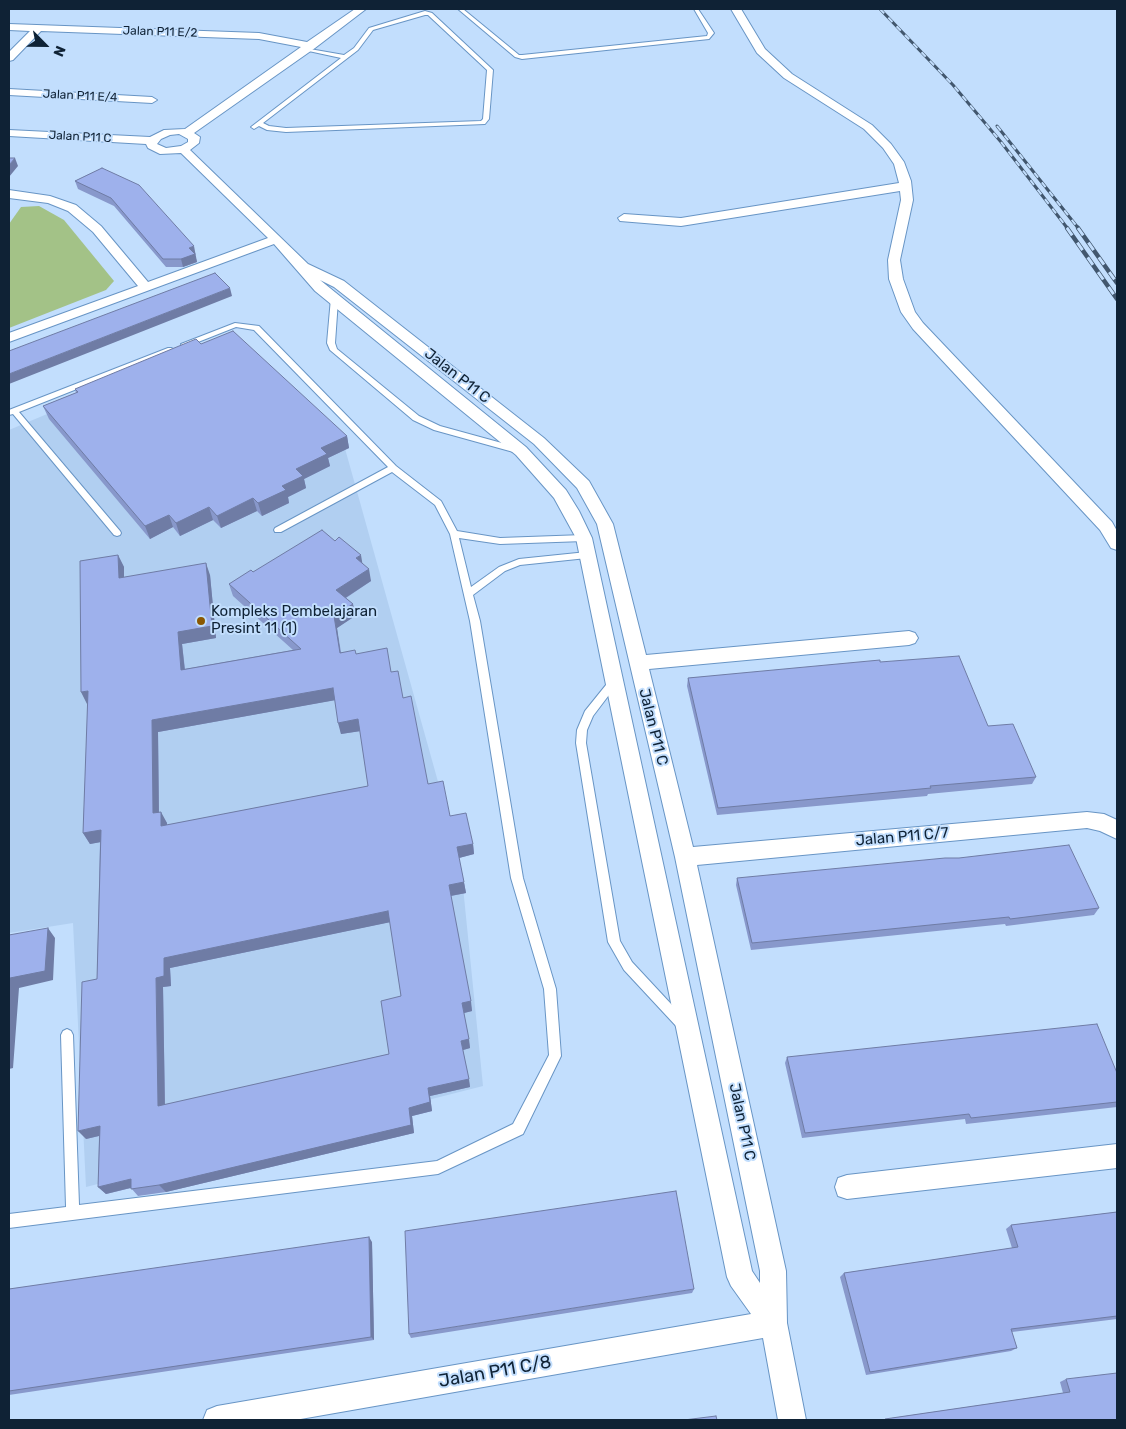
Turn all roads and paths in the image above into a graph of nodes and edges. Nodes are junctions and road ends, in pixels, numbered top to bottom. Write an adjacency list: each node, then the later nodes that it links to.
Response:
1 (361, 9): 7 (street)
2 (460, 9): 3 (lane)
3 (696, 9)
4 (736, 9): 18 (street)
5 (9, 27): 6 (street, Jalan P11 E/2)
6 (38, 28): 7 (street, Jalan P11 E/2); 9 (street)
7 (308, 47): 8 (lane); 14 (street)
8 (345, 57): 12 (lane); 12 (lane)
9 (9, 58)
10 (9, 92): 11 (street, Jalan P11 E/4)
11 (152, 100)
12 (259, 123): 13 (lane)
13 (254, 127)
14 (187, 132): 16 (street); 17 (street)
15 (9, 133): 16 (street, Jalan P11 C)
16 (152, 141): 17 (street)
17 (183, 149): 22 (street, Jalan P11 C)
18 (906, 186): 21 (street); 33 (street)
19 (14, 194): 20 (street); 24 (street)
20 (9, 209)
21 (624, 218)
22 (276, 239): 23 (street, Jalan P11 C); 24 (street)
23 (303, 267): 25 (street, Jalan P11 C); 37 (street, Jalan P11 C)
24 (145, 286): 26 (street)
25 (334, 300): 28 (street, Jalan P11 C); 28 (lane)
26 (9, 338)
27 (11, 412): 29 (lane); 31 (lane)
28 (521, 451): 34 (street, Jalan P11 C)
29 (393, 468): 30 (lane); 32 (lane)
30 (278, 530)
31 (117, 533)
32 (454, 534): 34 (lane); 35 (lane)
33 (1117, 544)
34 (585, 546): 35 (lane); 38 (street, Jalan P11 C)
35 (469, 594): 45 (lane)
36 (909, 638): 37 (street)
37 (638, 663): 40 (street, Jalan P11 C)
38 (613, 683): 41 (street, Jalan P11 C); 41 (lane)
39 (1117, 830): 40 (street, Jalan P11 C/7)
40 (685, 857): 47 (street, Jalan P11 C)
41 (687, 1029): 47 (street, Jalan P11 C)
42 (67, 1035): 45 (lane)
43 (1117, 1156): 44 (street)
44 (848, 1187)
45 (73, 1213): 46 (lane)
46 (9, 1221)
47 (774, 1323): 48 (street, Jalan P11 C/8); 49 (street, Jalan P11 C)
48 (217, 1420)
49 (792, 1420)

